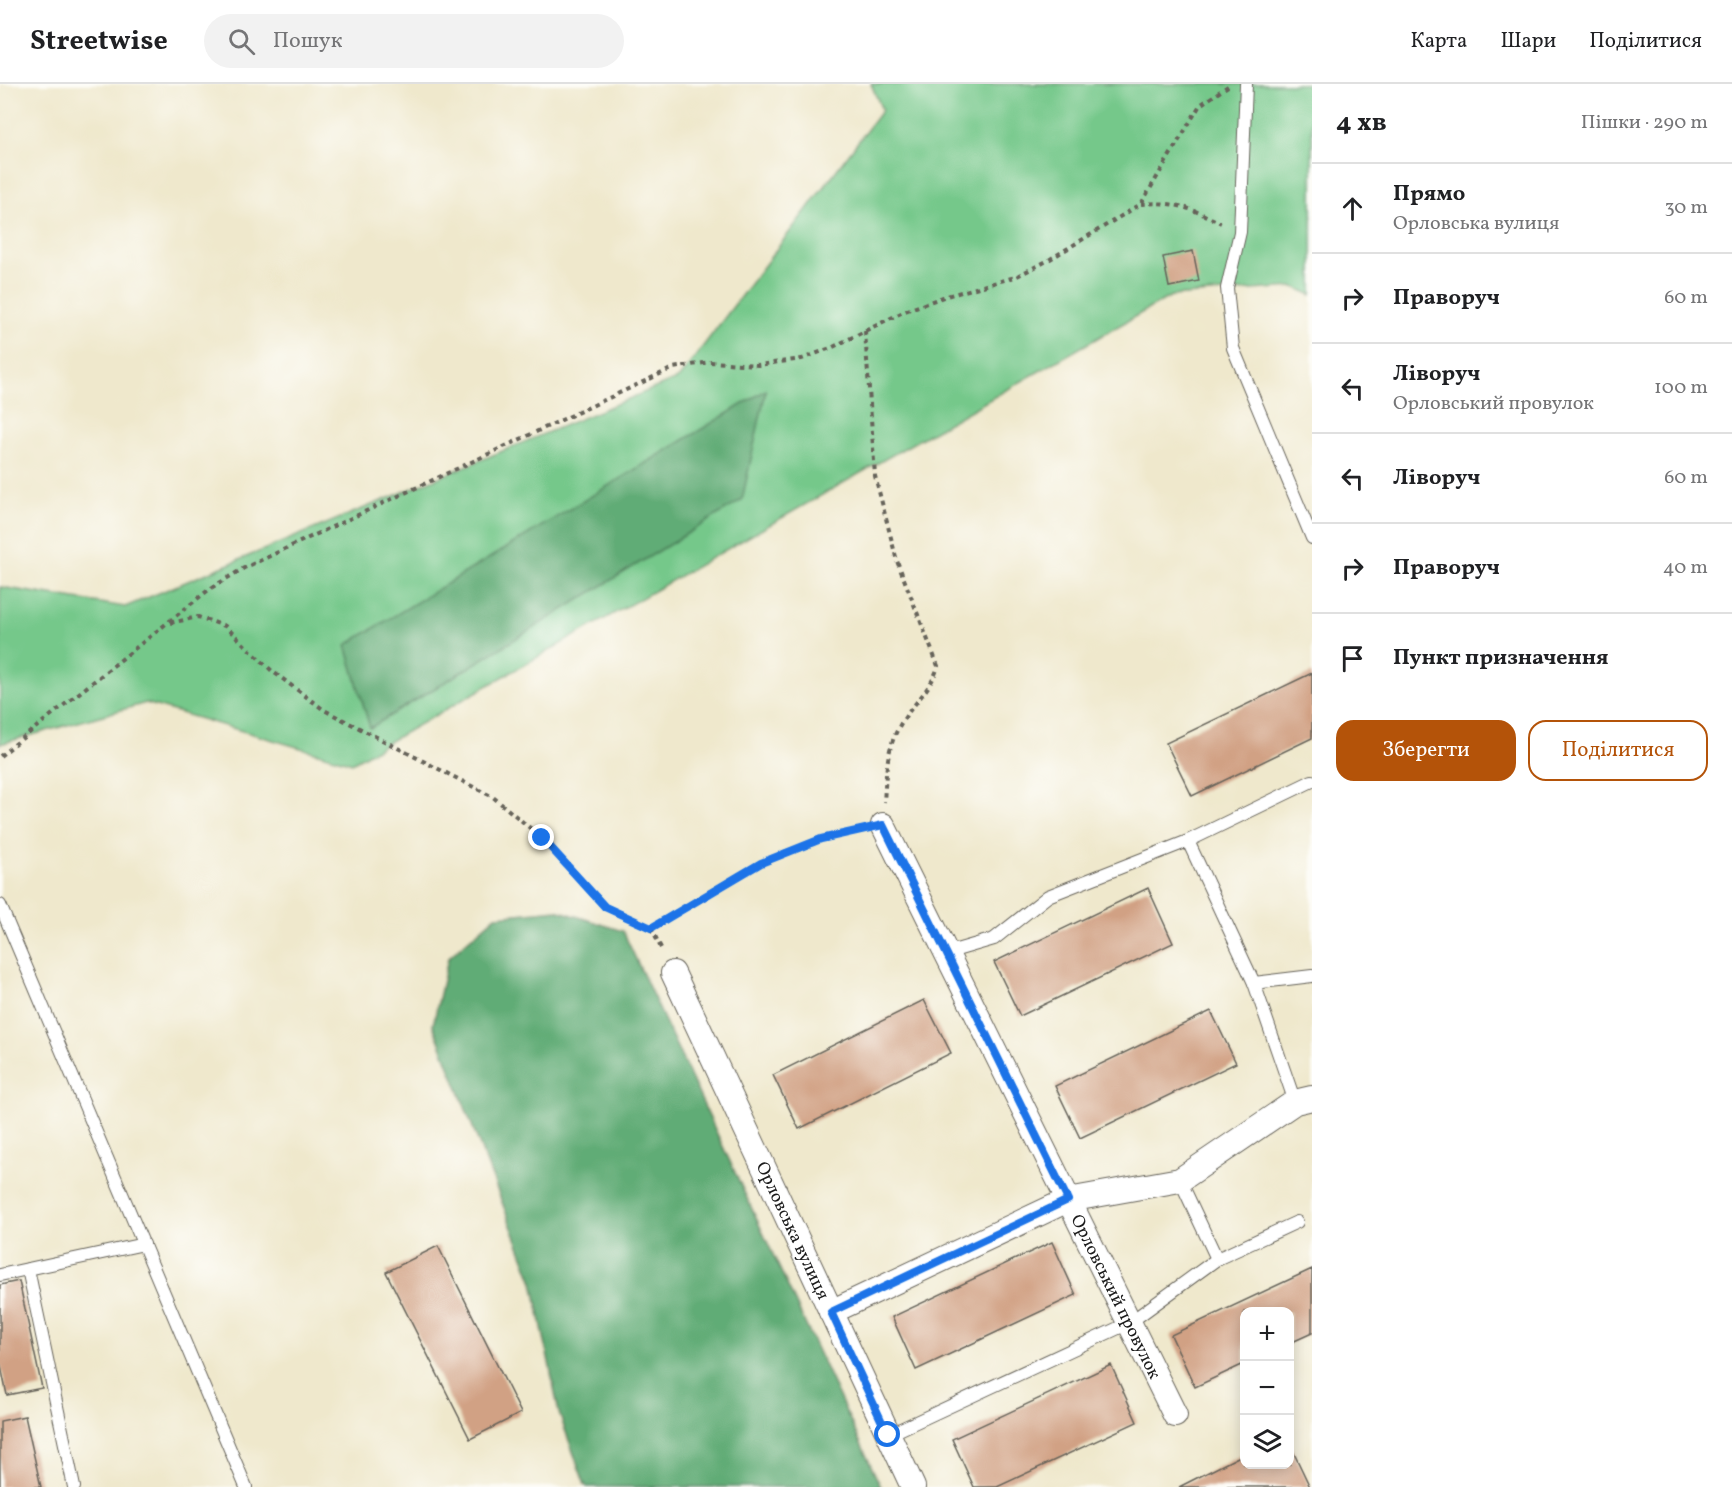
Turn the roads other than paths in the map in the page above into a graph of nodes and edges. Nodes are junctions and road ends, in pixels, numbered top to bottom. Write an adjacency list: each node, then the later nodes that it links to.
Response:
1 (1246, 84): 2 (lane)
2 (1312, 538)
3 (1312, 781): 5 (lane)
4 (883, 825): 7 (street, Орловський провулок)
5 (1188, 841): 7 (lane); 10 (lane)
6 (0, 905): 15 (lane)
7 (946, 953): 13 (street, Орловський провулок)
8 (673, 973): 19 (street, Орловська вулиця)
9 (1312, 976): 10 (lane)
10 (1254, 983): 11 (lane)
11 (1304, 1100): 12 (street)
12 (1180, 1180): 13 (street); 16 (lane)
13 (1068, 1200): 19 (street); 20 (street, Орловський провулок)
14 (1297, 1222): 16 (lane)
15 (144, 1244): 17 (lane); 24 (lane)
16 (1218, 1259): 20 (lane)
17 (28, 1269): 18 (lane); 23 (lane)
18 (0, 1275)
19 (831, 1312): 22 (street, Орловська вулиця)
20 (1129, 1323): 21 (street, Орловський провулок); 22 (lane)
21 (1175, 1415)
22 (888, 1435): 25 (street, Орловська вулиця)
23 (74, 1487)
24 (246, 1487)
25 (913, 1487)

